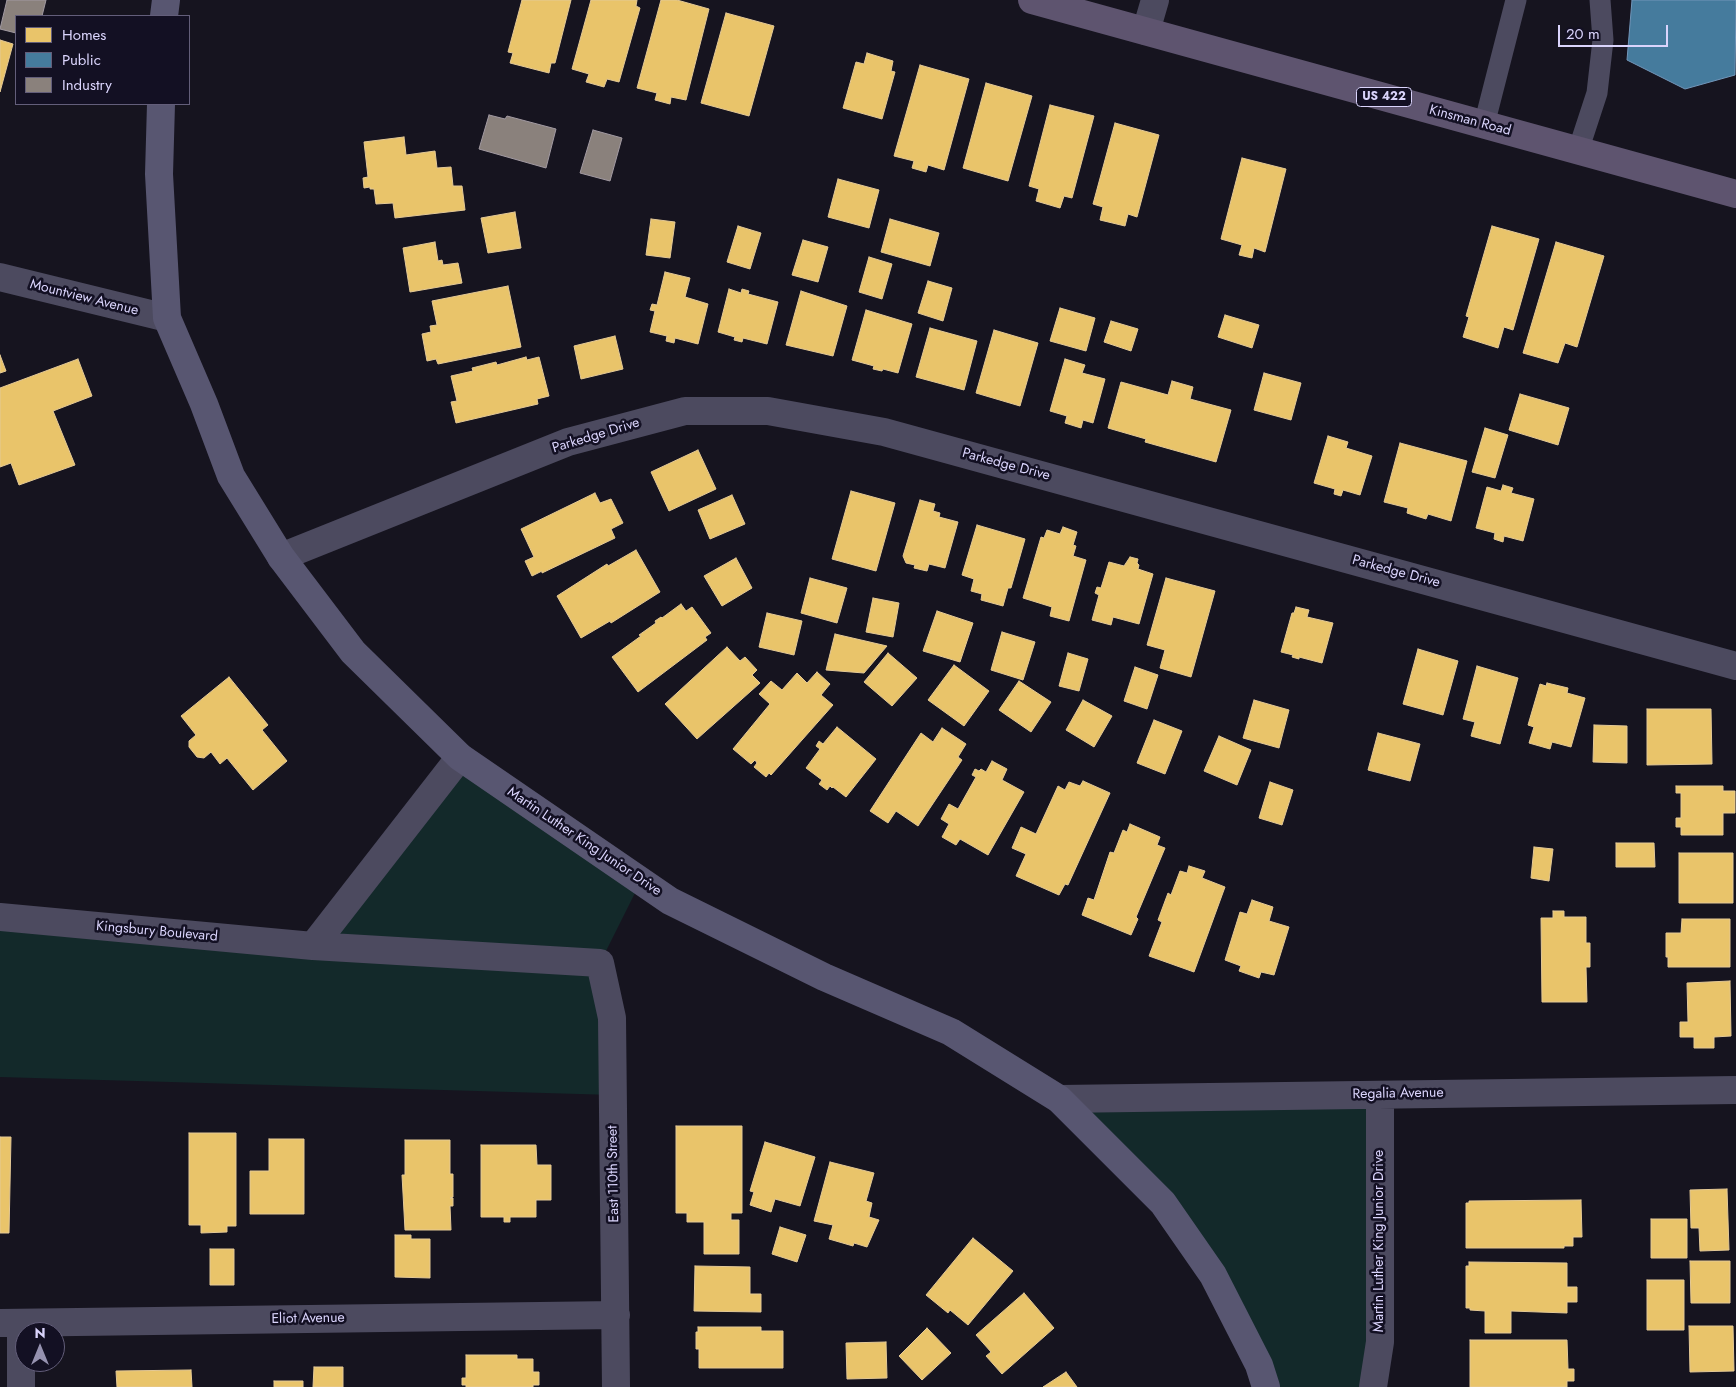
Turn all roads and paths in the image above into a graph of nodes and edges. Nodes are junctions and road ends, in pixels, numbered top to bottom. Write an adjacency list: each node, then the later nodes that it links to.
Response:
1 (166, 0): 6 (street)
2 (1032, 0): 7 (main road, Kinsman Road / US 422)
3 (1155, 0): 7 (street)
4 (1516, 0): 9 (lane)
5 (1600, 0): 10 (lane)
6 (164, 15)
7 (1146, 32): 9 (main road, Kinsman Road / US 422)
8 (161, 105): 13 (street, Martin Luther King Junior Drive)
9 (1484, 125): 10 (main road, Kinsman Road / US 422)
10 (1578, 151): 11 (main road, Kinsman Road / US 422)
11 (1736, 194)
12 (0, 277): 13 (street, Mountview Avenue)
13 (167, 318): 14 (street, Martin Luther King Junior Drive)
14 (281, 557): 15 (street, Parkedge Drive); 16 (street, Martin Luther King Junior Drive)
15 (1736, 666)
16 (460, 757): 18 (street); 22 (street, Martin Luther King Junior Drive)
17 (0, 917): 18 (street, Kingsbury Boulevard)
18 (313, 946): 19 (street, Kingsbury Boulevard)
19 (600, 963): 23 (street, East 110th Street)
20 (1736, 1090): 21 (street, Regalia Avenue)
21 (1380, 1095): 22 (street, Regalia Avenue); 28 (street, Martin Luther King Junior Drive)
22 (1060, 1099): 27 (street, Martin Luther King Junior Drive)
23 (616, 1315): 24 (street, Eliot Avenue); 26 (street, East 110th Street)
24 (11, 1323): 25 (street)
25 (21, 1387)
26 (616, 1387)
27 (1266, 1387)
28 (1373, 1387)

